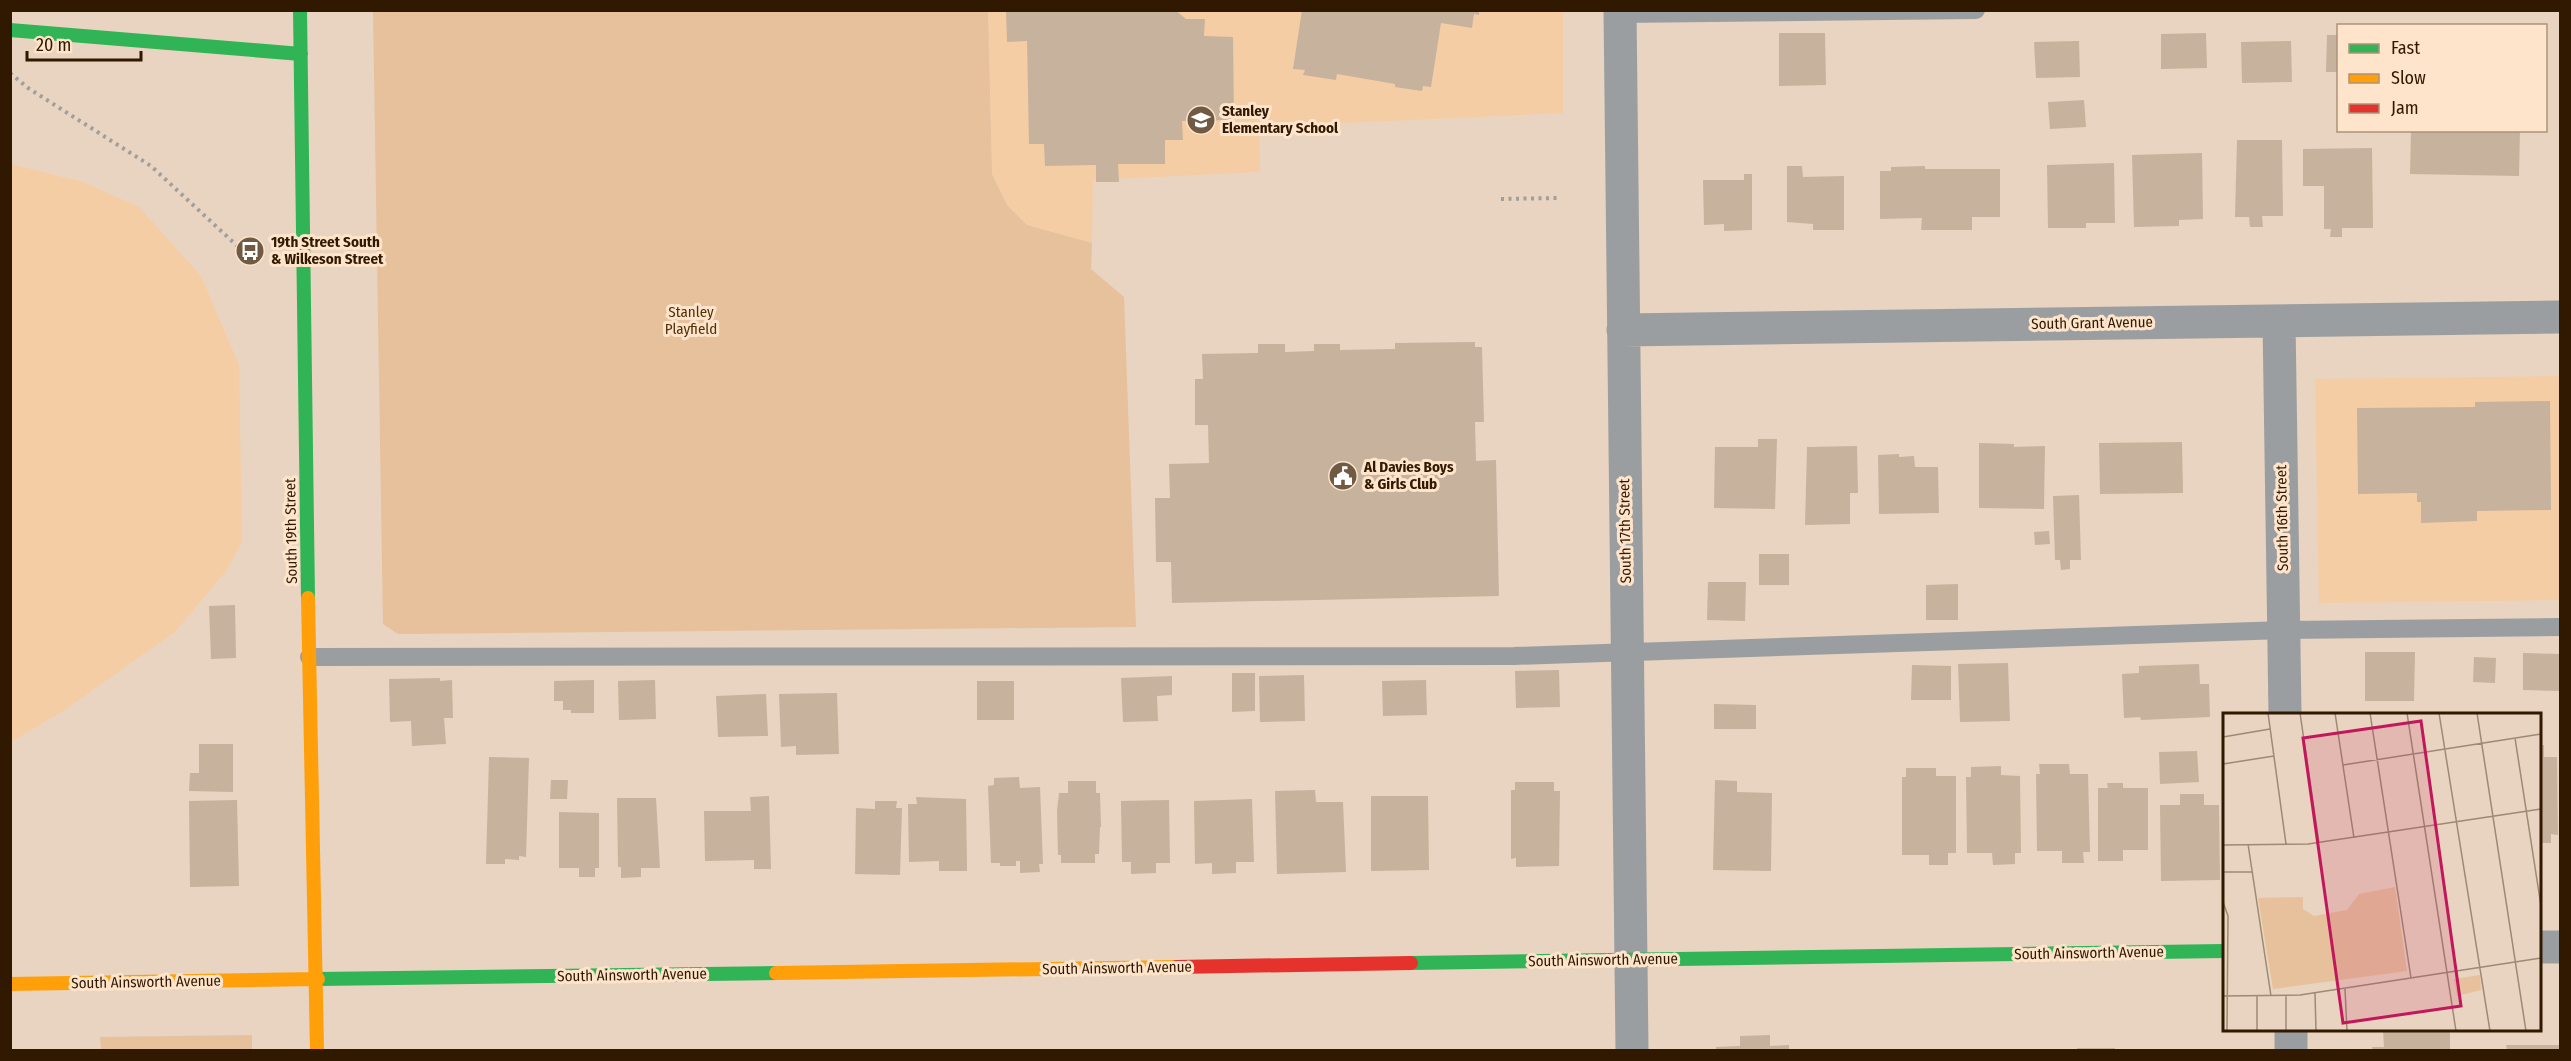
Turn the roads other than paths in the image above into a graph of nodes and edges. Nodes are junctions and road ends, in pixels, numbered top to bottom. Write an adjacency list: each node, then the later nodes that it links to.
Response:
1 (300, 10): 5 (street, South 19th Street)
2 (1976, 10): 3 (lane)
3 (1620, 12): 8 (street, South 17th Street)
4 (10, 30): 5 (street)
5 (301, 54): 12 (street, South 19th Street)
6 (2560, 317): 7 (street, South Grant Avenue)
7 (2280, 321): 8 (street, South Grant Avenue); 10 (street, South 16th Street)
8 (1623, 330): 11 (street, South 17th Street)
9 (2560, 627): 10 (lane)
10 (2284, 630): 11 (lane); 13 (street, South 16th Street)
11 (1627, 652): 12 (lane); 17 (street, South 17th Street)
12 (309, 657): 18 (street, South 19th Street)
13 (2285, 713)
14 (2541, 947): 15 (street)
15 (2560, 947)
16 (2223, 951): 17 (street, South Ainsworth Avenue)
17 (1630, 960): 18 (street, South Ainsworth Avenue); 22 (street, South 17th Street)
18 (316, 980): 19 (street, South Ainsworth Avenue); 21 (street, South 19th Street)
19 (10, 984)
20 (2291, 1031): 23 (street)
21 (317, 1050)
22 (1632, 1050)
23 (2291, 1050)

